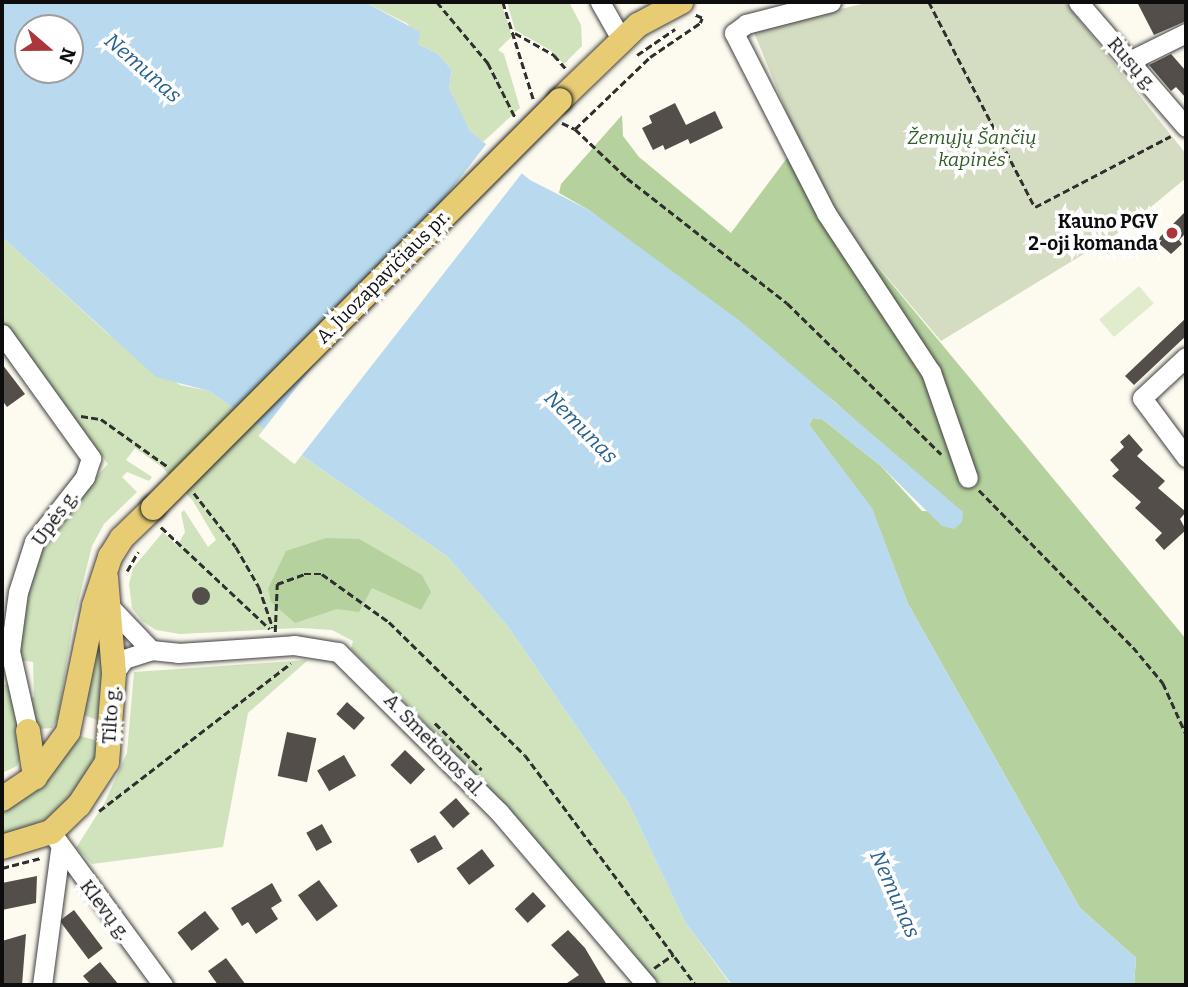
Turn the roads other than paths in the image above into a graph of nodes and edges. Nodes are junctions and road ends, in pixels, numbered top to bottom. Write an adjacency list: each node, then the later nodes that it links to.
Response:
1 (600, 2): 6 (street)
2 (831, 2): 12 (street)
3 (1078, 2): 7 (street, Rusų g.)
4 (688, 8): 6 (main road, A. Juozapavičiaus pr.)
5 (1186, 33): 7 (street)
6 (626, 49): 13 (main road, A. Juozapavičiaus pr., bridge)
7 (1129, 61): 8 (street, Rusų g.)
8 (1183, 129)
9 (2, 334): 18 (street, Upės g.)
10 (1186, 357): 11 (street)
11 (1186, 457)
12 (968, 478)
13 (114, 576): 14 (main road); 15 (main road, A. Juozapavičiaus pr.)
14 (112, 609): 16 (street); 17 (main road, Tilto g.)
15 (88, 634): 19 (main road, Tilto g.)
16 (151, 650): 17 (street, A. Smetonos al.); 25 (street, A. Smetonos al.)
17 (114, 673): 20 (main road, Tilto g.)
18 (28, 731): 19 (main road); 21 (main road)
19 (66, 736): 20 (main road); 21 (main road, Tilto g.)
20 (110, 746): 23 (main road, Tilto g.)
21 (35, 776): 22 (main road, Tilto g.)
22 (2, 799)
23 (55, 841): 24 (main road, Tilto g.); 26 (street); 27 (street, Klevų g.)
24 (2, 847)
25 (653, 981)
26 (42, 985)
27 (163, 985)

